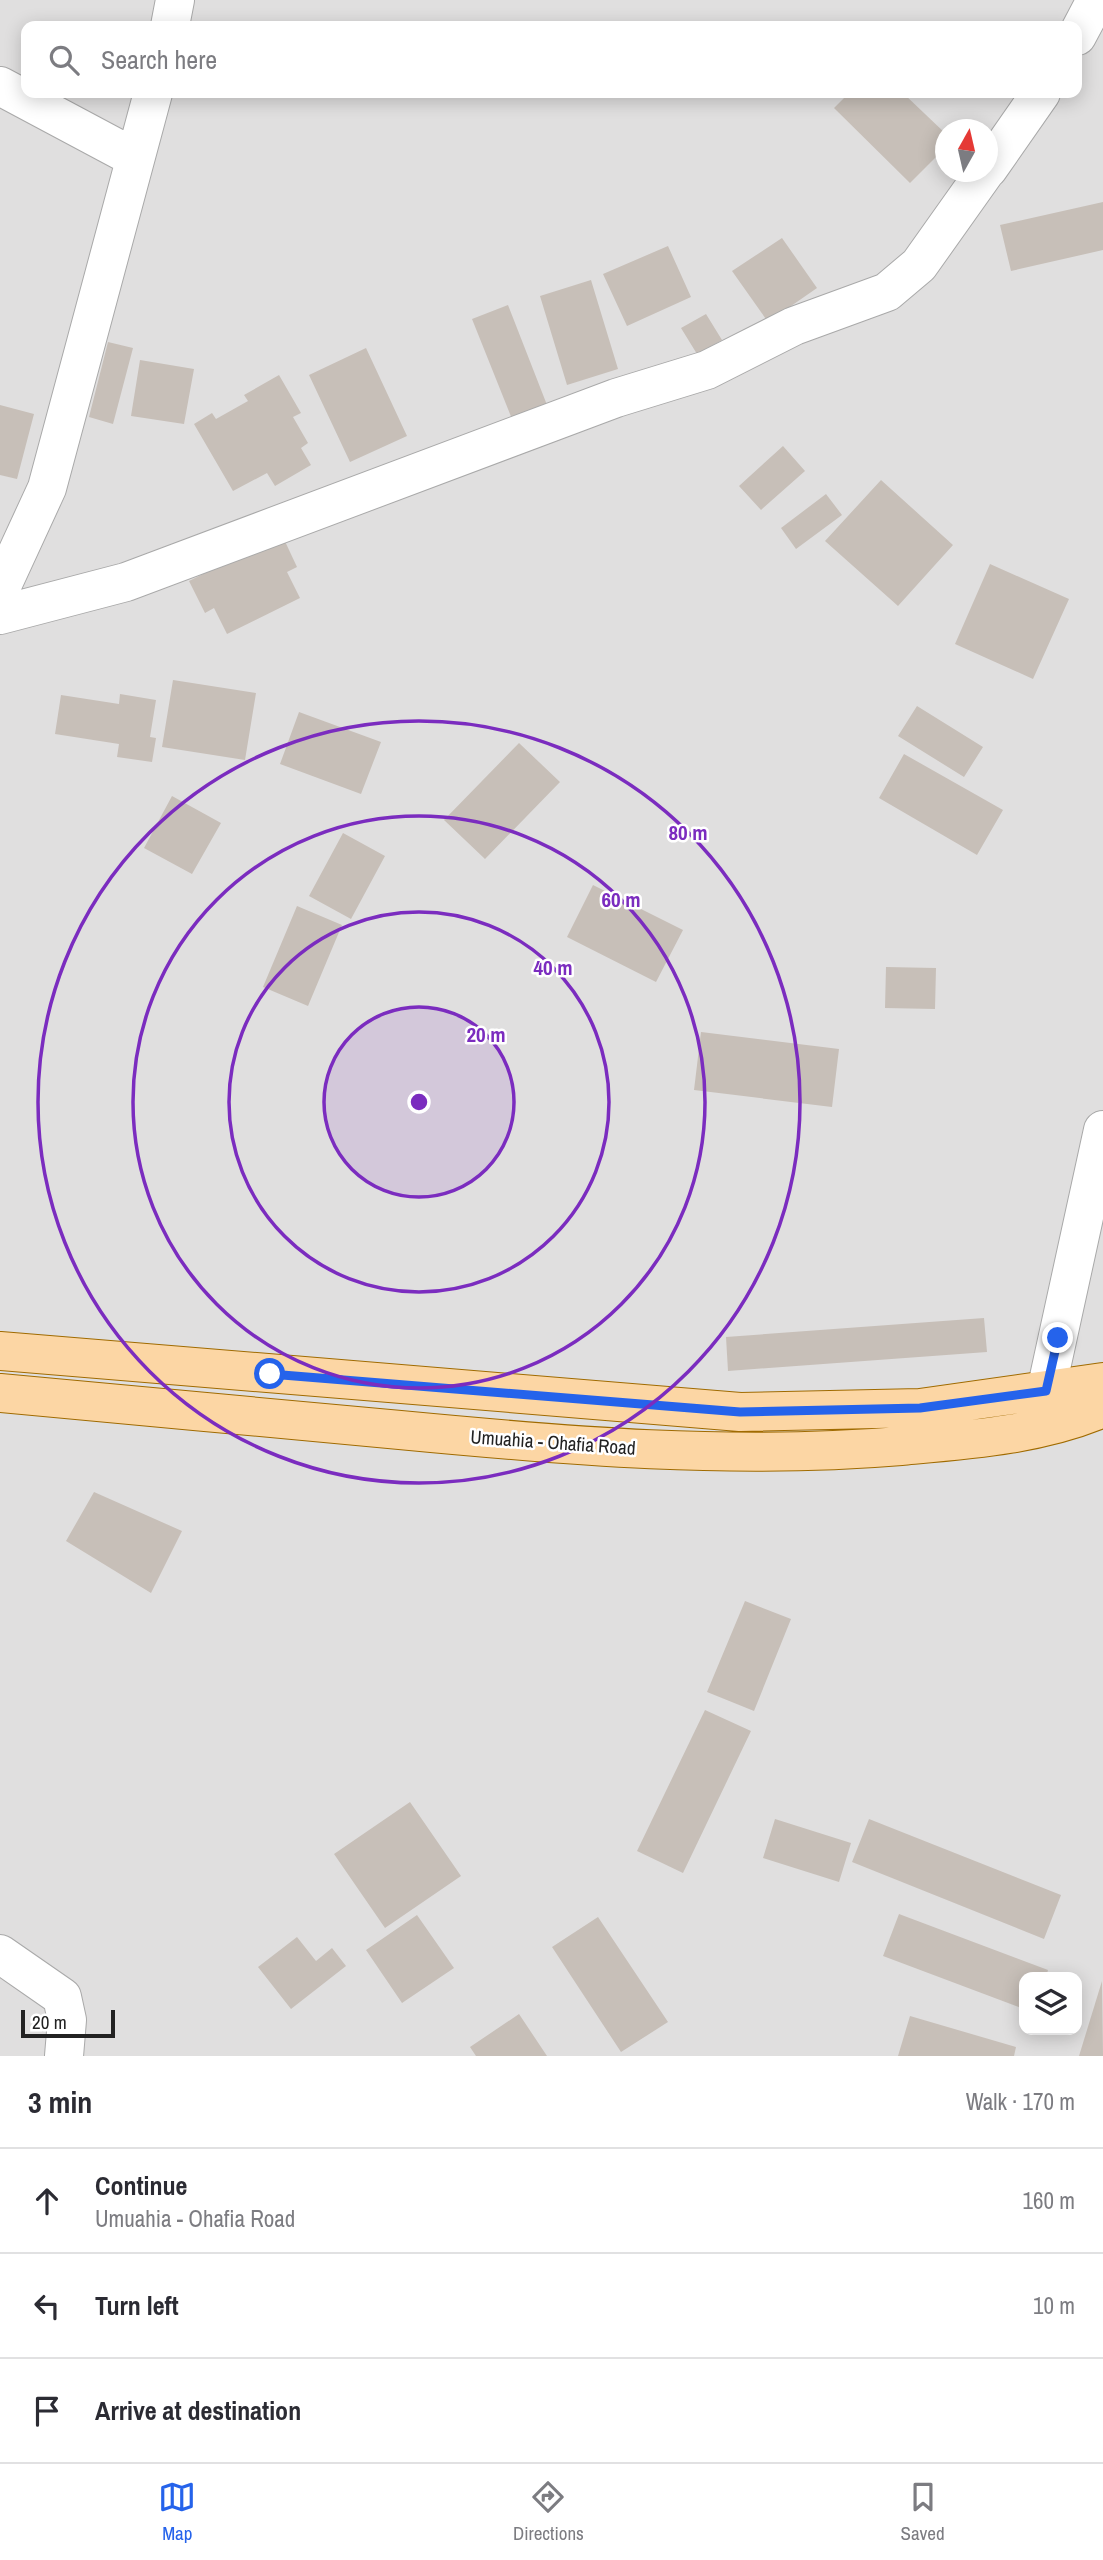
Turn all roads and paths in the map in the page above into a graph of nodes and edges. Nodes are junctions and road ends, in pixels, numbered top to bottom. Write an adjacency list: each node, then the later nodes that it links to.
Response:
1 (175, 0): 3 (street)
2 (1096, 0): 4 (street)
3 (171, 21)
4 (1082, 27)
5 (0, 86): 6 (street)
6 (21, 97)
7 (22, 98): 11 (street)
8 (152, 98): 11 (street)
9 (1037, 98): 10 (street)
10 (998, 153)
11 (135, 158): 13 (street)
12 (978, 182): 14 (street)
13 (0, 590)
14 (0, 615)
15 (1103, 1130): 18 (street)
16 (0, 1351): 18 (main road)
17 (1103, 1382): 18 (main road)
18 (1046, 1391)
19 (0, 1393): 20 (main road, Umuahia - Ohafia Road)
20 (1103, 1408)
21 (0, 1954): 22 (street)
22 (64, 2056)

